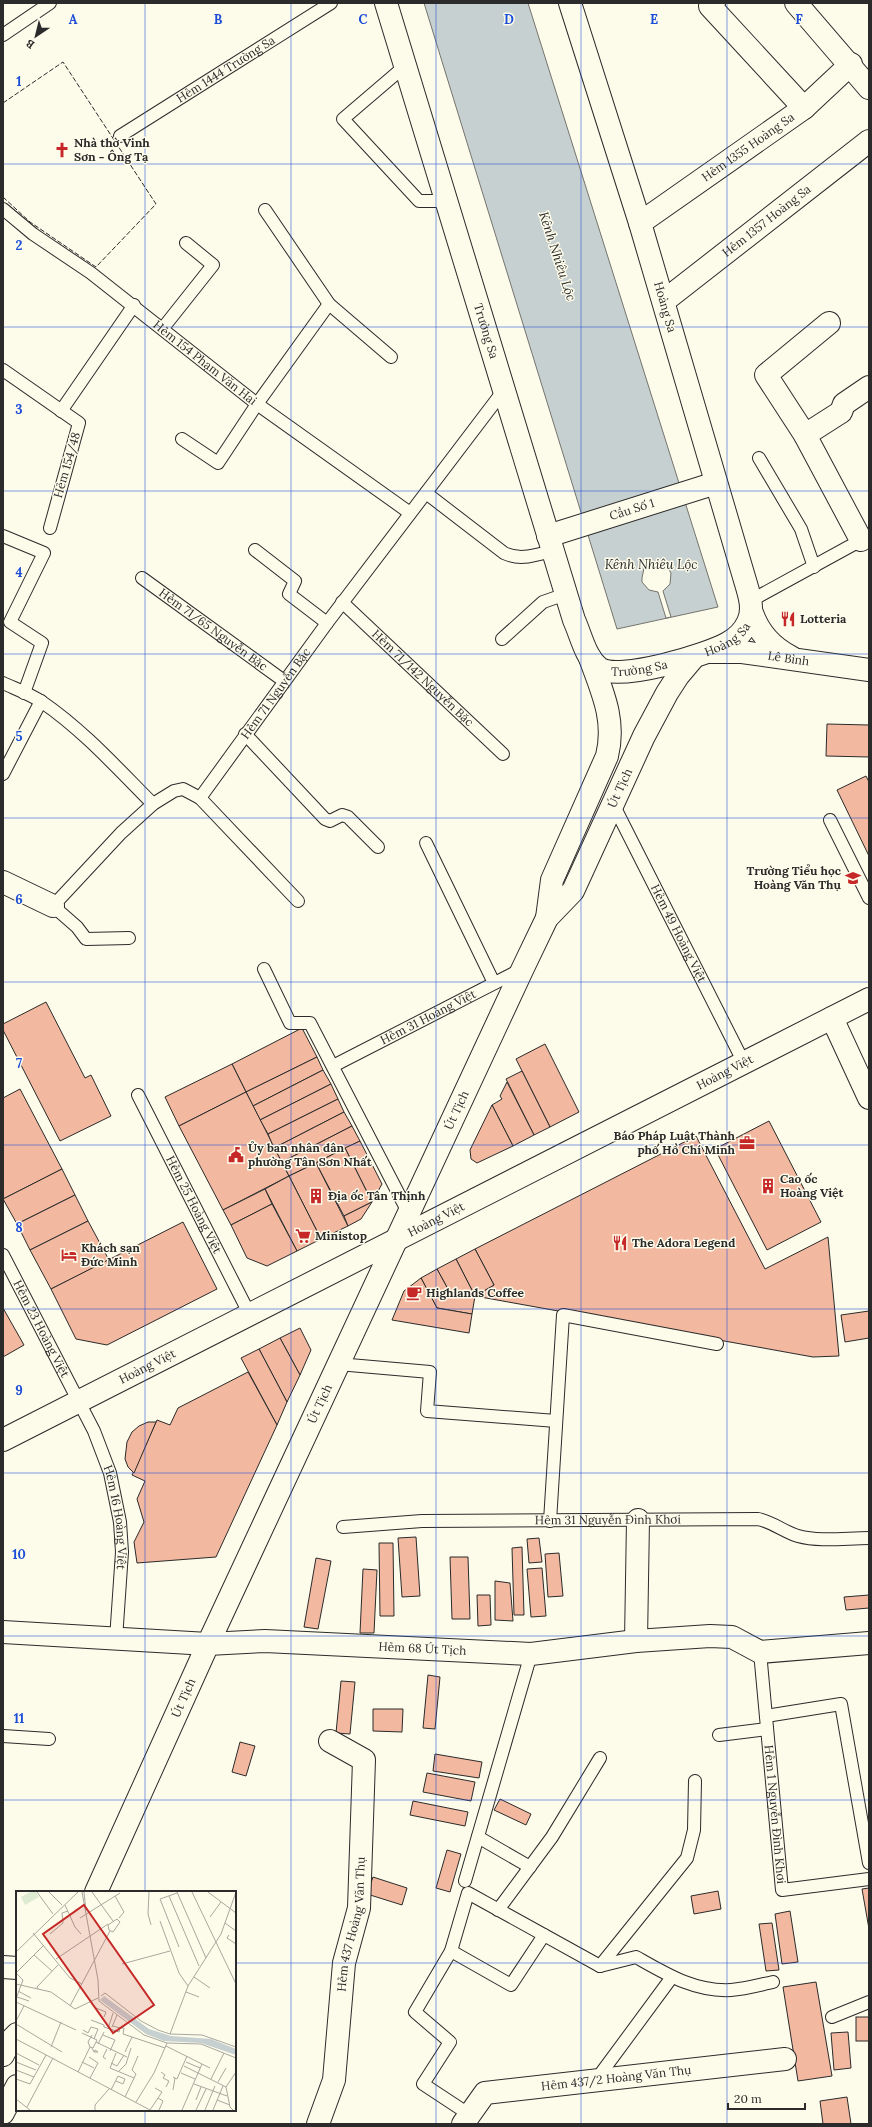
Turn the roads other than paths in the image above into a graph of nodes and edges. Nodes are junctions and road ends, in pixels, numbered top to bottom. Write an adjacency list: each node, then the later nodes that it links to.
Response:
1 (50, 3): 7 (lane)
2 (331, 3): 12 (lane, Hẻm 1444 Trường Sa)
3 (386, 3): 9 (street, Trường Sa)
4 (570, 3): 17 (street, Hoàng Sa)
5 (796, 3): 8 (street)
6 (706, 4): 11 (street)
7 (3, 35)
8 (851, 64): 10 (street); 11 (street, Hẻm 1355 Hoàng Sa)
9 (406, 66): 14 (street, Trường Sa); 14 (lane)
10 (869, 88)
11 (804, 108): 17 (street, Hẻm 1355 Hoàng Sa)
12 (120, 136)
13 (869, 141): 19 (street, Hẻm 1357 Hoàng Sa)
14 (446, 201): 27 (street, Trường Sa)
15 (3, 209): 21 (lane, Hẻm 154 Phạm Văn Hai)
16 (265, 210): 20 (lane)
17 (640, 223): 19 (street, Hoàng Sa)
18 (186, 243): 23 (lane)
19 (664, 301): 33 (street, Hoàng Sa)
20 (329, 304): 24 (lane); 28 (lane)
21 (134, 305): 23 (lane, Hẻm 154 Phạm Văn Hai); 29 (lane)
22 (829, 323): 30 (street)
23 (163, 328): 28 (lane, Hẻm 154 Phạm Văn Hai)
24 (391, 357)
25 (3, 370): 29 (lane, Hẻm 154/48)
26 (869, 387): 30 (street)
27 (504, 390): 34 (lane, Hẻm 71 Nguyễn Bặc); 38 (street, Trường Sa)
28 (257, 404): 31 (lane); 35 (lane, Hẻm 154 Phạm Văn Hai)
29 (61, 411): 36 (lane, Hẻm 154/48)
30 (805, 435): 39 (street)
31 (182, 439)
32 (759, 458): 41 (lane)
33 (716, 483): 38 (street, Cầu Số 1); 45 (street, Hoàng Sa)
34 (426, 493): 35 (lane, Hẻm 71 Nguyễn Bặc); 38 (lane)
35 (410, 513): 44 (lane, Hẻm 71 Nguyễn Bặc)
36 (50, 528)
37 (3, 536): 54 (lane)
38 (556, 539): 43 (street, Trường Sa)
39 (866, 542): 41 (lane)
40 (255, 550): 46 (lane)
41 (814, 567): 45 (lane)
42 (142, 578): 52 (lane, Hẻm 71/65 Nguyễn Bặc)
43 (566, 594): 47 (lane); 49 (street, Trường Sa)
44 (342, 602): 46 (lane, Hẻm 71 Nguyễn Bặc); 57 (lane, Hẻm 71/142 Nguyễn Bặc)
45 (751, 607): 48 (street, Hoàng Sa); 50 (street, Hoàng Sa)
46 (327, 623): 52 (lane, Hẻm 71 Nguyễn Bặc)
47 (502, 639)
48 (701, 655): 49 (street, Trường Sa); 50 (street, Lê Bình); 62 (street, Út Tịch)
49 (590, 658): 58 (street, Trường Sa)
50 (794, 658): 51 (street, Lê Bình)
51 (869, 670)
52 (284, 681): 56 (lane, Hẻm 71 Nguyễn Bặc)
53 (3, 683): 54 (lane)
54 (24, 693): 55 (lane)
55 (41, 701): 59 (lane); 61 (lane)
56 (245, 734): 60 (lane, Hẻm 71 Nguyễn Bặc); 65 (lane)
57 (502, 754)
58 (607, 756): 70 (street, Út Tịch)
59 (3, 774)
60 (200, 798): 61 (lane); 68 (lane)
61 (153, 804): 69 (lane)
62 (613, 804): 70 (street, Út Tịch); 77 (lane, Hẻm 49 Hoàng Việt)
63 (830, 820): 67 (lane)
64 (426, 843): 74 (lane)
65 (378, 848)
66 (3, 882): 69 (street)
67 (869, 898)
68 (298, 901)
69 (53, 906): 71 (lane)
70 (547, 918): 72 (street, Út Tịch)
71 (129, 938)
72 (523, 968): 74 (lane, Hẻm 31 Hoàng Việt); 81 (street, Út Tịch)
73 (264, 969): 78 (lane)
74 (494, 983): 78 (lane, Hẻm 31 Hoàng Việt)
75 (869, 999): 76 (street, Hoàng Việt)
76 (832, 1018): 77 (street, Hoàng Việt); 80 (street)
77 (744, 1063): 82 (street, Hoàng Việt)
78 (333, 1066): 81 (lane)
79 (138, 1095): 84 (lane, Hẻm 25 Hoàng Việt)
80 (869, 1098)
81 (409, 1214): 82 (street, Út Tịch)
82 (396, 1241): 84 (street, Hoàng Việt); 86 (street, Út Tịch)
83 (3, 1255): 87 (lane, Hẻm 23 Hoàng Việt)
84 (250, 1315): 87 (street, Hoàng Việt)
85 (717, 1344): 88 (lane)
86 (338, 1364): 88 (lane); 98 (street, Út Tịch)
87 (79, 1402): 89 (street, Hoàng Việt); 95 (lane, Hẻm 16 Hoàng Việt)
88 (556, 1421): 91 (lane)
89 (3, 1440)
90 (638, 1520): 91 (lane, Hẻm 31 Nguyễn Đình Khơi); 93 (lane, Hẻm 31 Nguyễn Đình Khơi); 96 (street)
91 (550, 1521): 92 (lane, Hẻm 31 Nguyễn Đình Khơi)
92 (343, 1527)
93 (869, 1538)
94 (3, 1632): 95 (street)
95 (116, 1639): 98 (street)
96 (636, 1641): 99 (street, Hẻm 68 Út Tịch); 100 (street, Hẻm 68 Út Tịch)
97 (869, 1643): 99 (street)
98 (208, 1644): 100 (street, Hẻm 68 Út Tịch); 114 (street, Út Tịch)
99 (760, 1652): 101 (lane, Hẻm 1 Nguyễn Đình Khơi)
100 (531, 1654): 109 (lane)
101 (766, 1716): 102 (lane, Hẻm 1 Nguyễn Đình Khơi); 110 (lane)
102 (767, 1730): 103 (lane); 112 (lane, Hẻm 1 Nguyễn Đình Khơi)
103 (719, 1735)
104 (3, 1736): 105 (lane)
105 (49, 1739)
106 (330, 1741): 132 (street, Hẻm 437 Hoàng Văn Thụ)
107 (600, 1758): 111 (lane)
108 (695, 1781): 118 (lane)
109 (478, 1837): 111 (lane); 113 (lane)
110 (869, 1863)
111 (530, 1867): 115 (lane)
112 (869, 1879)
113 (466, 1887): 115 (lane); 117 (lane)
114 (96, 1891)
115 (498, 1910): 116 (lane)
116 (544, 1935): 117 (lane); 118 (lane)
117 (451, 1951): 131 (lane)
118 (600, 1966): 121 (lane)
119 (3, 1968): 120 (street)
120 (16, 1968)
121 (672, 1978): 122 (lane); 128 (lane)
122 (773, 1982)
123 (869, 2002): 124 (lane)
124 (832, 2016)
125 (16, 2035): 126 (street)
126 (3, 2055)
127 (785, 2059): 128 (street, Hẻm 437/2 Hoàng Văn Thụ)
128 (596, 2080): 131 (street, Hẻm 437/2 Hoàng Văn Thụ)
129 (16, 2088): 130 (street)
130 (3, 2113)
131 (467, 2119)
132 (318, 2124)

